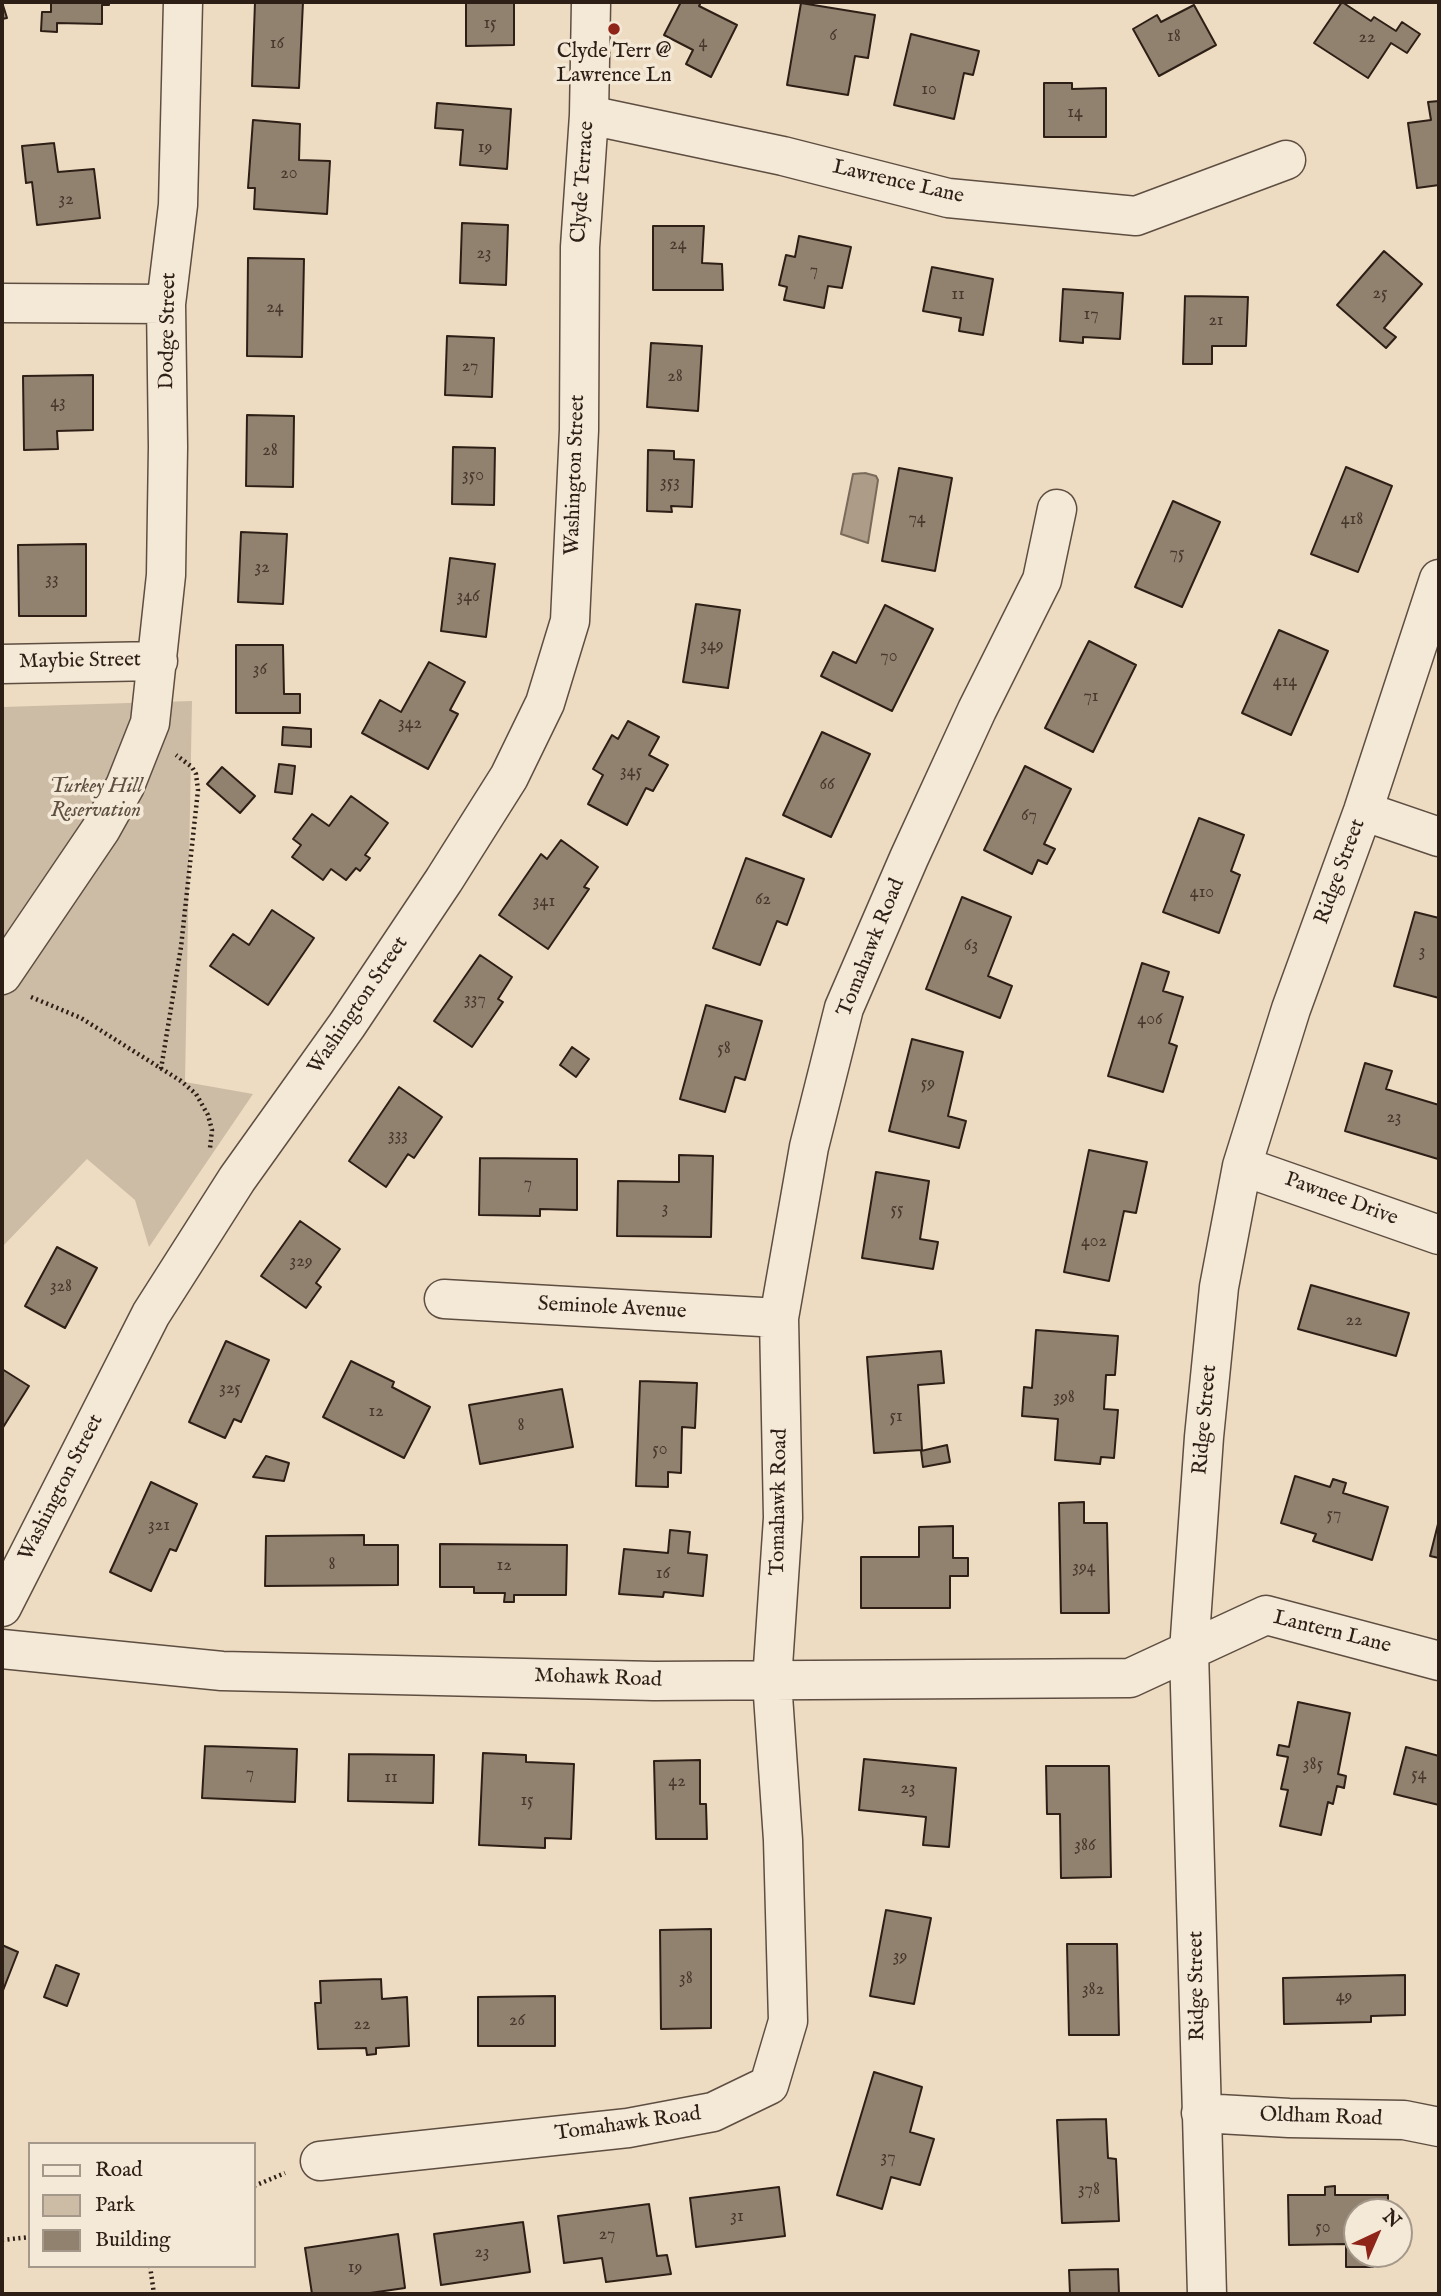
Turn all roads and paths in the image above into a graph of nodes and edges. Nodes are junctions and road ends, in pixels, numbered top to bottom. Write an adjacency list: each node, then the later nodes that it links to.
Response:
1 (183, 2): 6 (street, Dodge Street)
2 (591, 2): 3 (street, Clyde Terrace)
3 (589, 115): 4 (street, Lawrence Lane); 7 (street, Clyde Terrace)
4 (1286, 160)
5 (2, 303): 6 (street)
6 (166, 304): 10 (street, Dodge Street)
7 (580, 362): 18 (street, Washington Street)
8 (1057, 509): 21 (street, Tomahawk Road)
9 (1439, 579): 13 (street, Ridge Street)
10 (158, 661): 11 (street, Maybie Street); 12 (street)
11 (2, 663)
12 (145, 737): 15 (street); 16 (path)
13 (1363, 811): 14 (street); 17 (street, Ridge Street)
14 (1439, 837)
15 (16, 986): 16 (path)
16 (161, 1069): 18 (path)
17 (1242, 1166): 19 (street, Pawnee Drive); 24 (street, Ridge Street)
18 (237, 1179): 22 (street, Washington Street)
19 (1439, 1235)
20 (444, 1299): 21 (street, Seminole Avenue)
21 (779, 1318): 26 (street, Tomahawk Road)
22 (2, 1607)
23 (2, 1650): 26 (street, Mohawk Road)
24 (1189, 1651): 25 (street, Lantern Lane); 26 (street, Mohawk Road); 27 (street, Ridge Street)
25 (1439, 1661)
26 (772, 1681): 29 (street, Tomahawk Road)
27 (1201, 2113): 28 (street, Oldham Road); 34 (street, Ridge Street)
28 (1439, 2127)
29 (320, 2161)
30 (28, 2236): 31 (path)
31 (2, 2240)
32 (150, 2268): 33 (path)
33 (155, 2294)
34 (1207, 2294)

